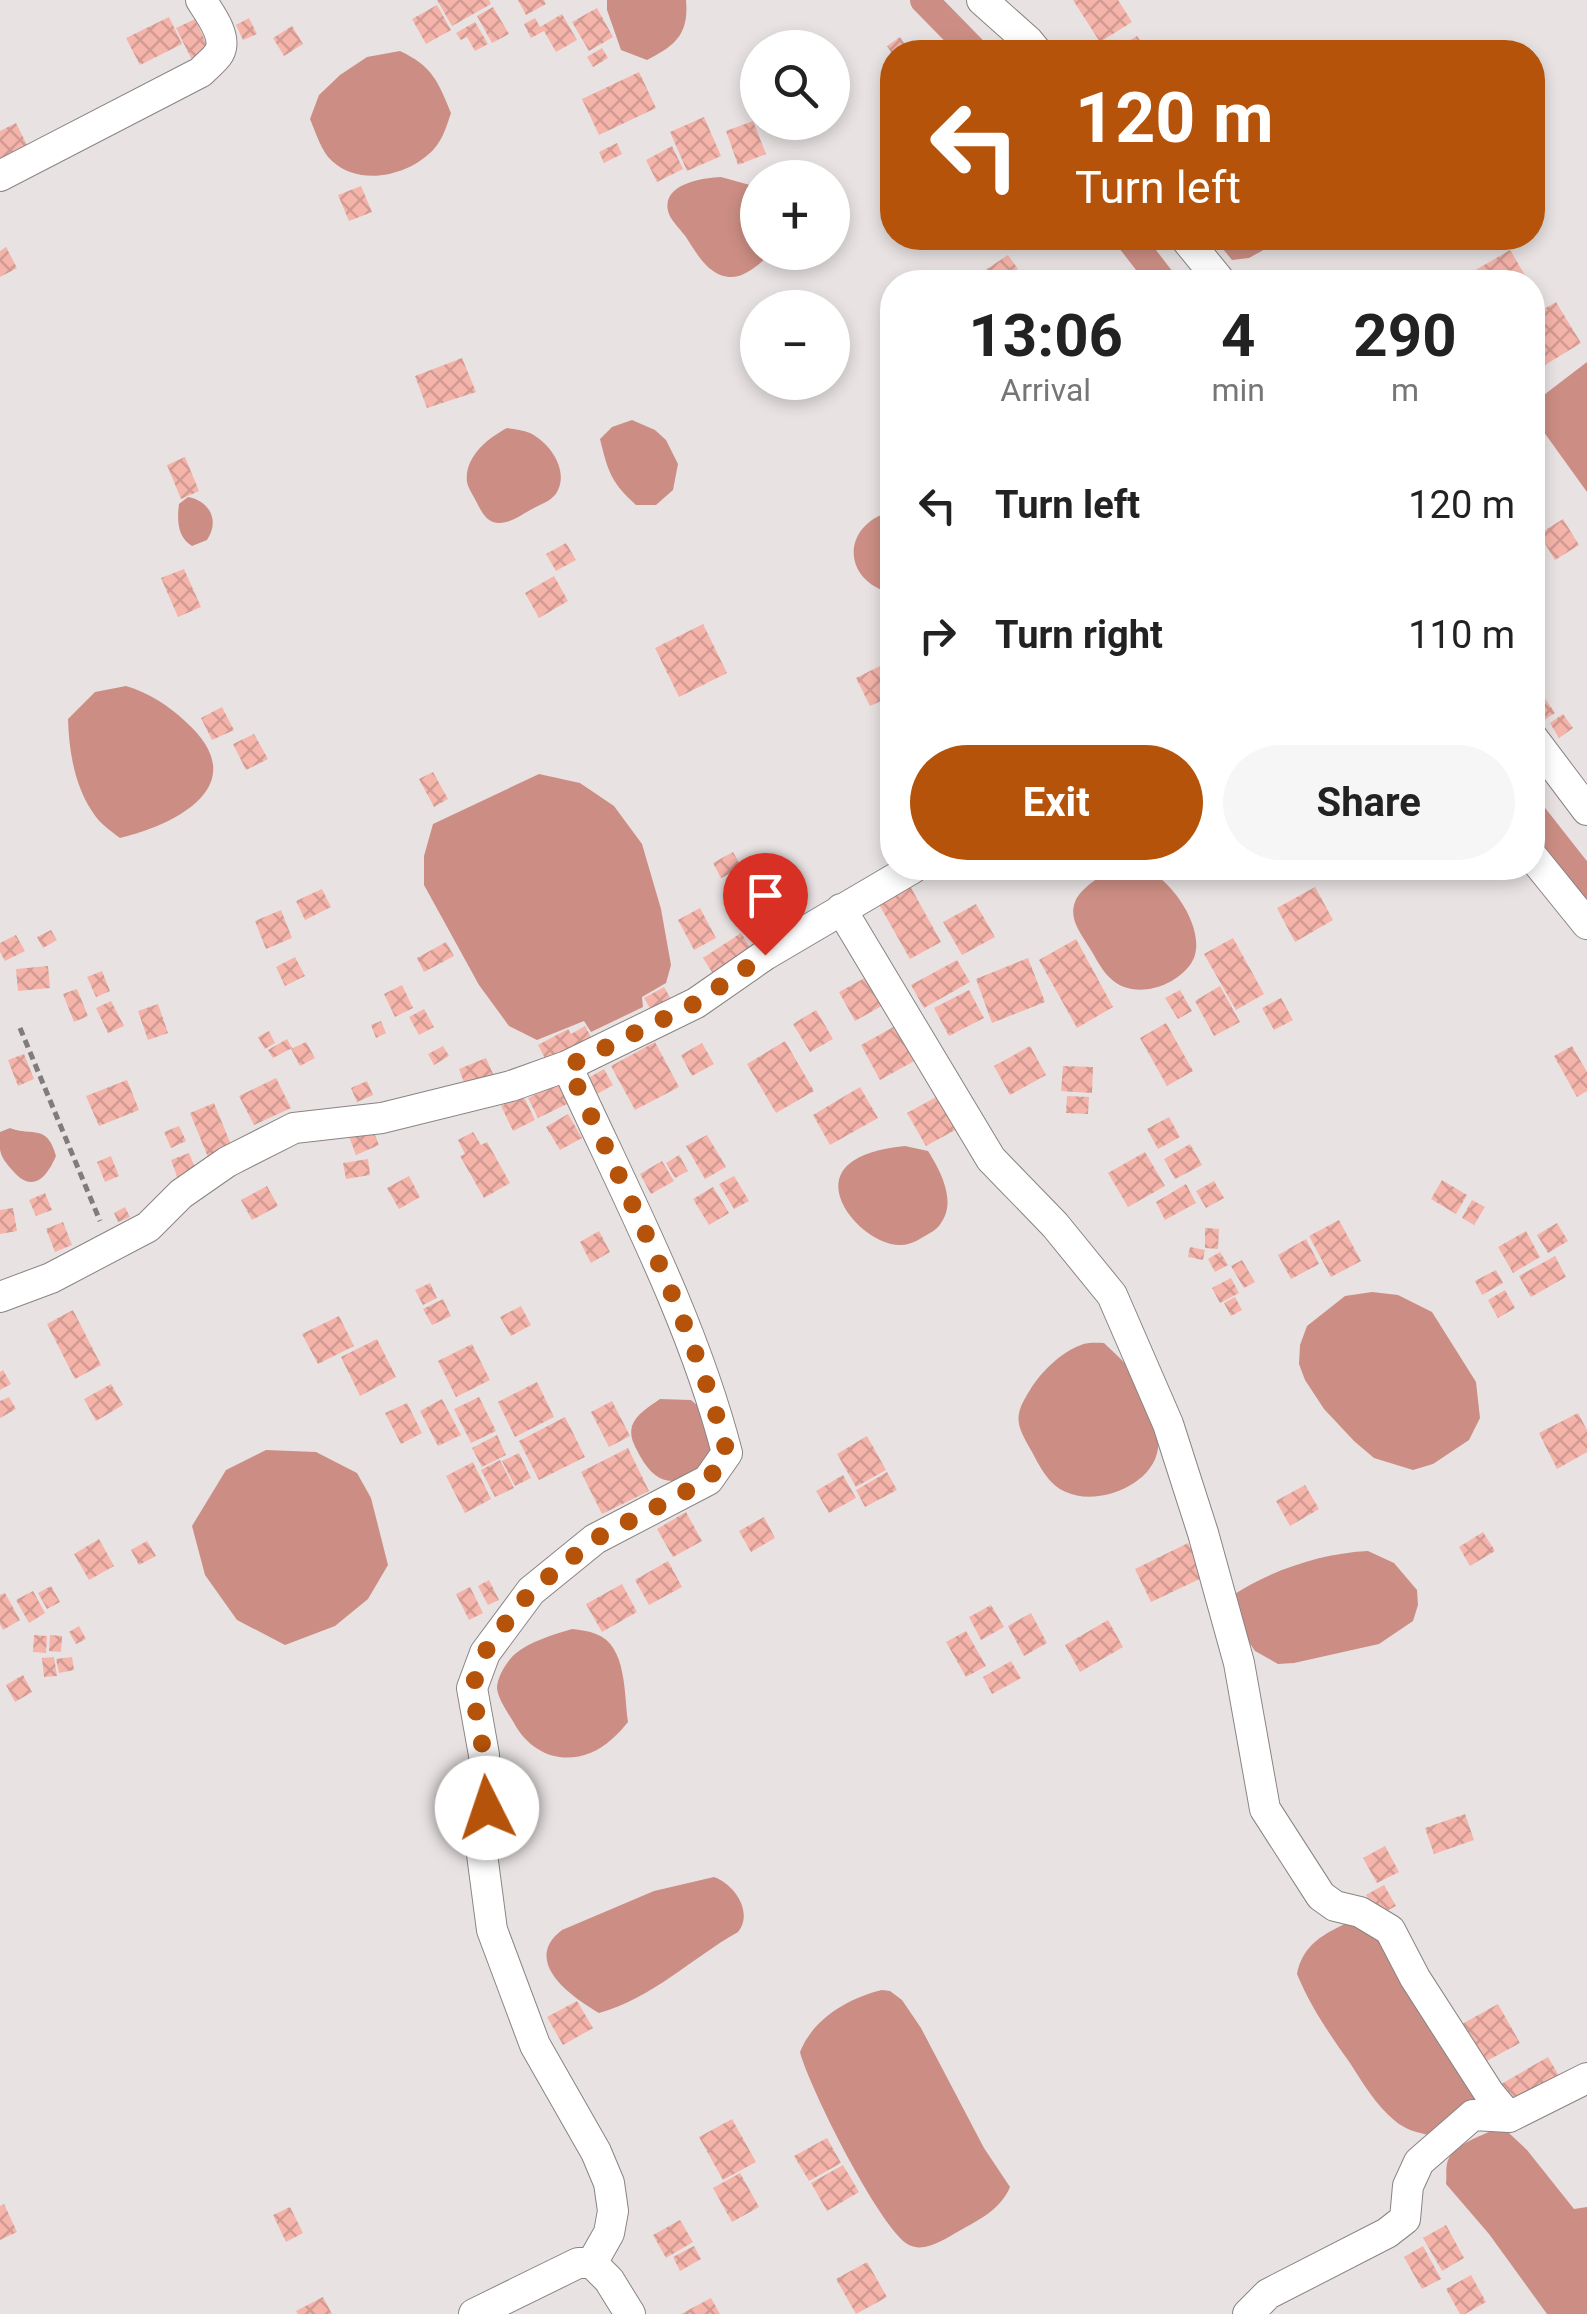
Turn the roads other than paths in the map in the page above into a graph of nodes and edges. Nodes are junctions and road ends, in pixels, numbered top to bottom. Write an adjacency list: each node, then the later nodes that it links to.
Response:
1 (202, 0): 4 (street)
2 (982, 0): 3 (street)
3 (1024, 40)
4 (0, 176)
5 (1195, 250): 6 (street)
6 (1211, 270)
7 (1545, 753): 8 (street)
8 (1587, 810)
9 (1545, 872): 12 (street)
10 (892, 880): 11 (street)
11 (841, 908): 13 (street); 16 (street)
12 (1587, 924)
13 (568, 1066): 14 (street); 17 (street)
14 (0, 1296)
15 (1587, 2078): 16 (street)
16 (1509, 2117): 20 (street)
17 (592, 2263): 18 (street); 19 (street)
18 (474, 2314)
19 (630, 2314)
20 (1248, 2314)

